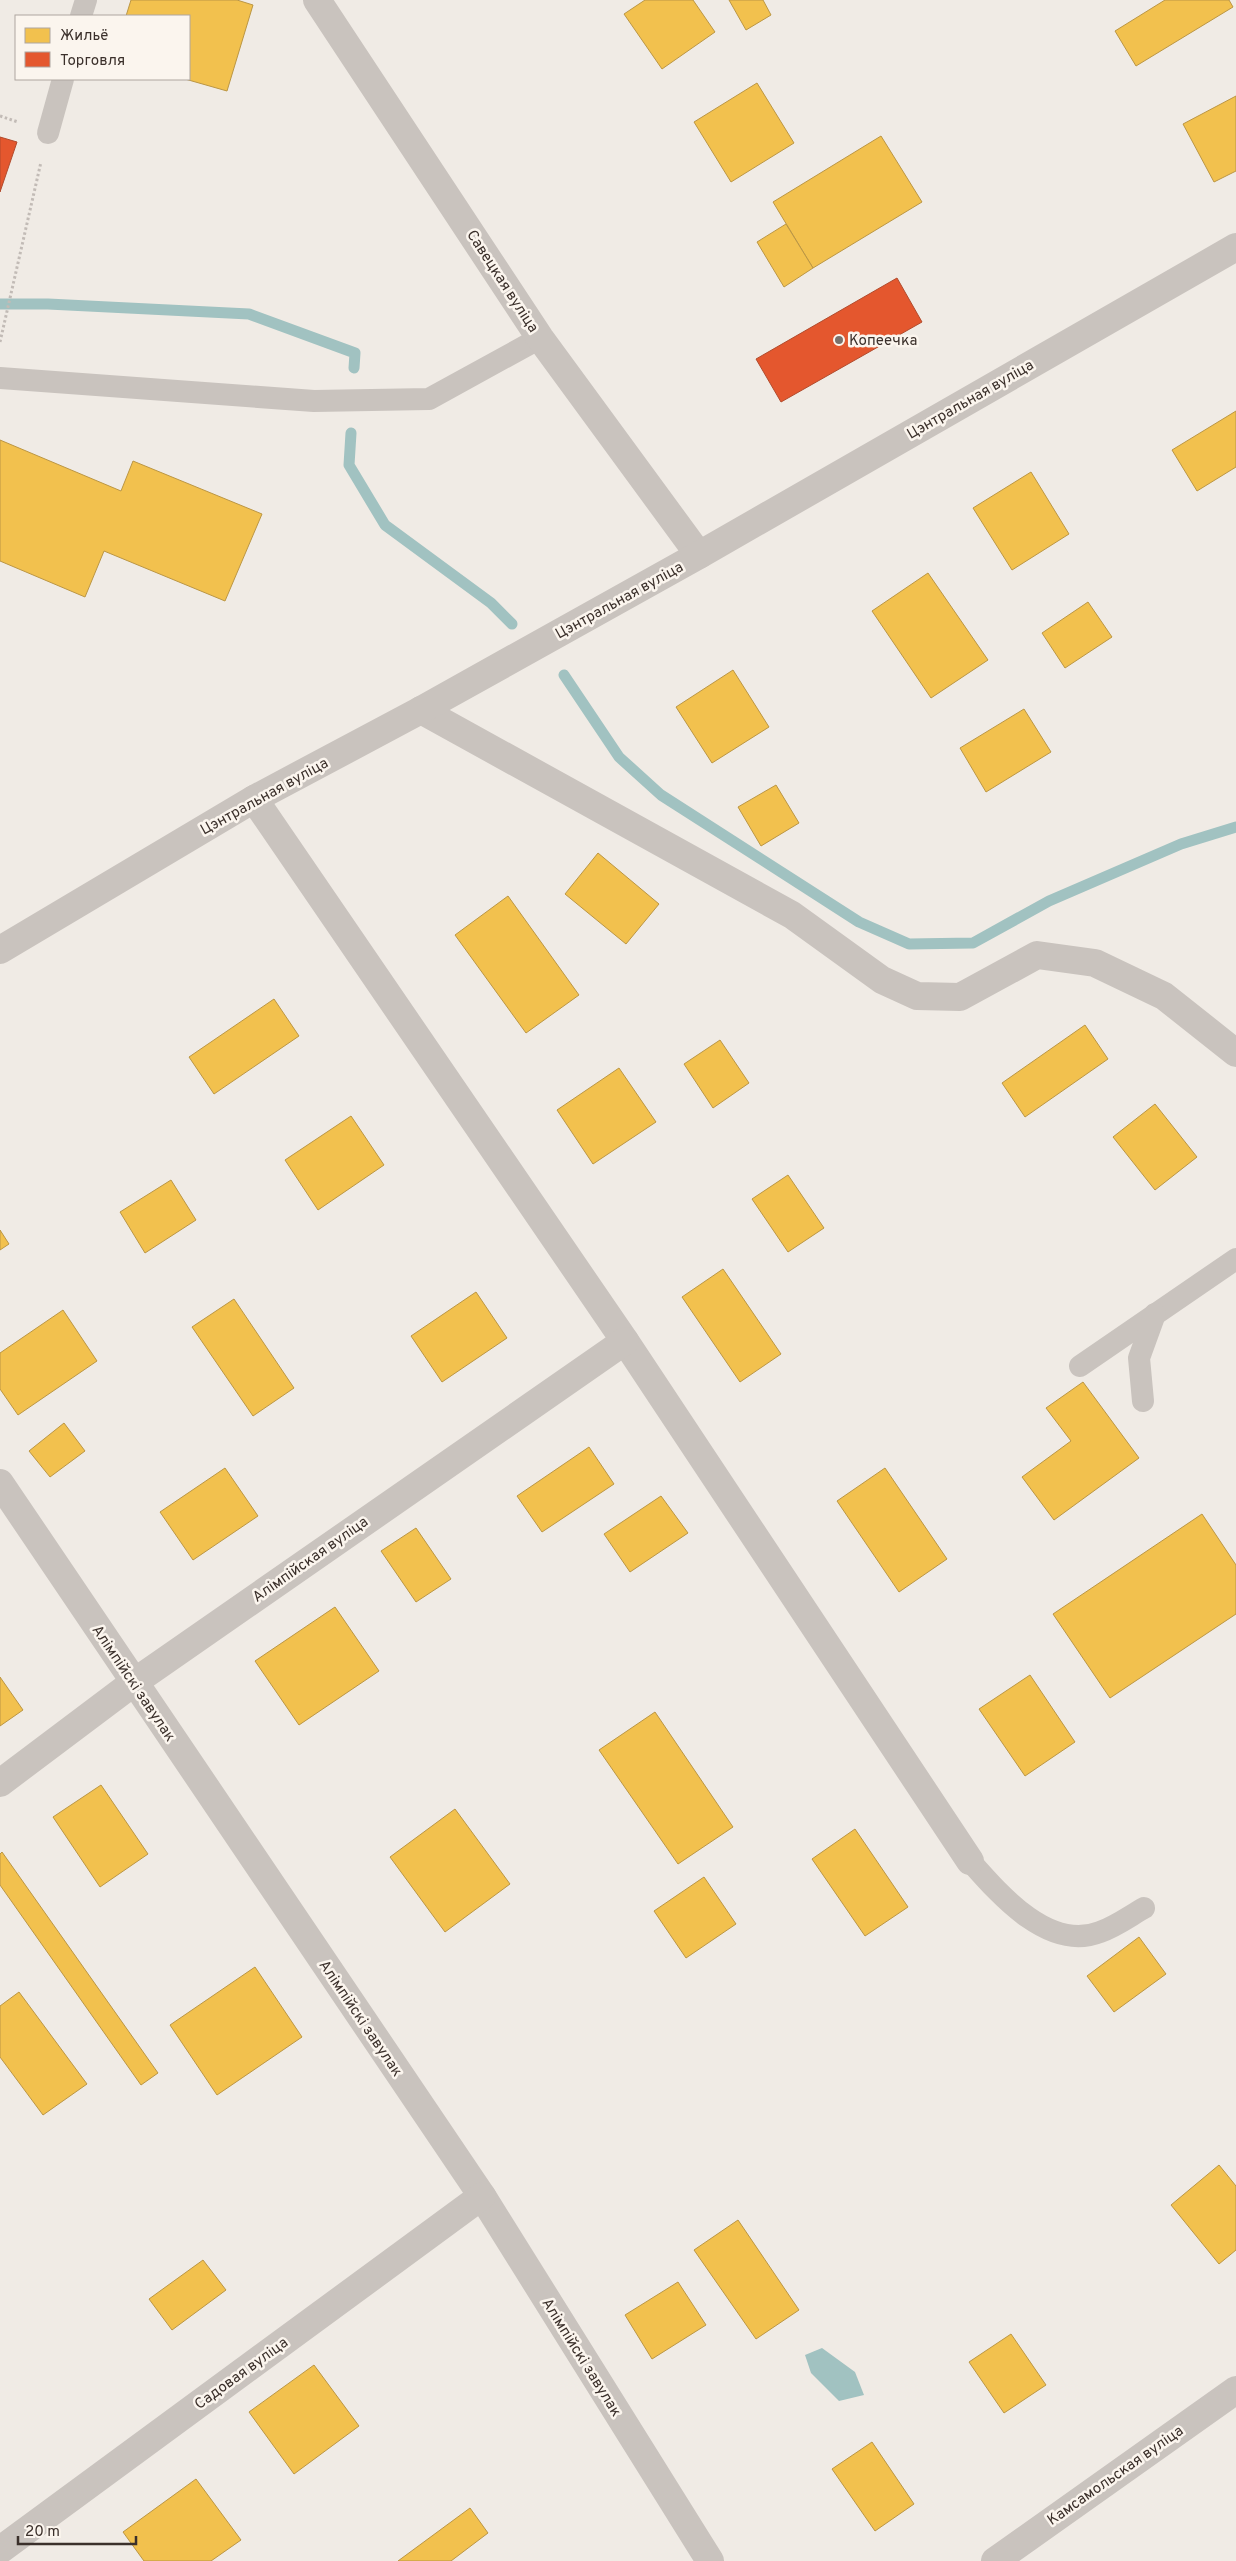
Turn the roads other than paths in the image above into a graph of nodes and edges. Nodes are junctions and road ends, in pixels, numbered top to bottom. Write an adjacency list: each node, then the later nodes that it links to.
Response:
1 (86, 0): 3 (lane)
2 (317, 0): 7 (street, Савецкая вуліца)
3 (81, 15)
4 (63, 80): 5 (lane)
5 (48, 132)
6 (1236, 247): 9 (street, Цэнтральная вуліца)
7 (540, 338): 8 (lane); 9 (street, Савецкая вуліца)
8 (0, 378)
9 (699, 555): 10 (street, Цэнтральная вуліца)
10 (421, 710): 11 (street, Цэнтральная вуліца); 13 (street)
11 (254, 799): 12 (street, Цэнтральная вуліца); 16 (street)
12 (0, 950)
13 (1236, 1053)
14 (1236, 1259): 15 (lane)
15 (1155, 1314): 17 (lane); 18 (lane)
16 (625, 1341): 20 (street, Алімпійская вуліца); 22 (street)
17 (1080, 1366)
18 (1143, 1401)
19 (0, 1483): 20 (street, Алімпійскі завулак)
20 (133, 1683): 21 (street, Алімпійская вуліца); 24 (street, Алімпійскі завулак)
21 (0, 1783)
22 (970, 1861): 23 (lane)
23 (1144, 1908)
24 (482, 2196): 26 (street, Садовая вуліца); 27 (street, Алімпійскі завулак)
25 (1236, 2390): 28 (street, Камсамольская вуліца)
26 (0, 2550)
27 (710, 2561)
28 (995, 2561)

